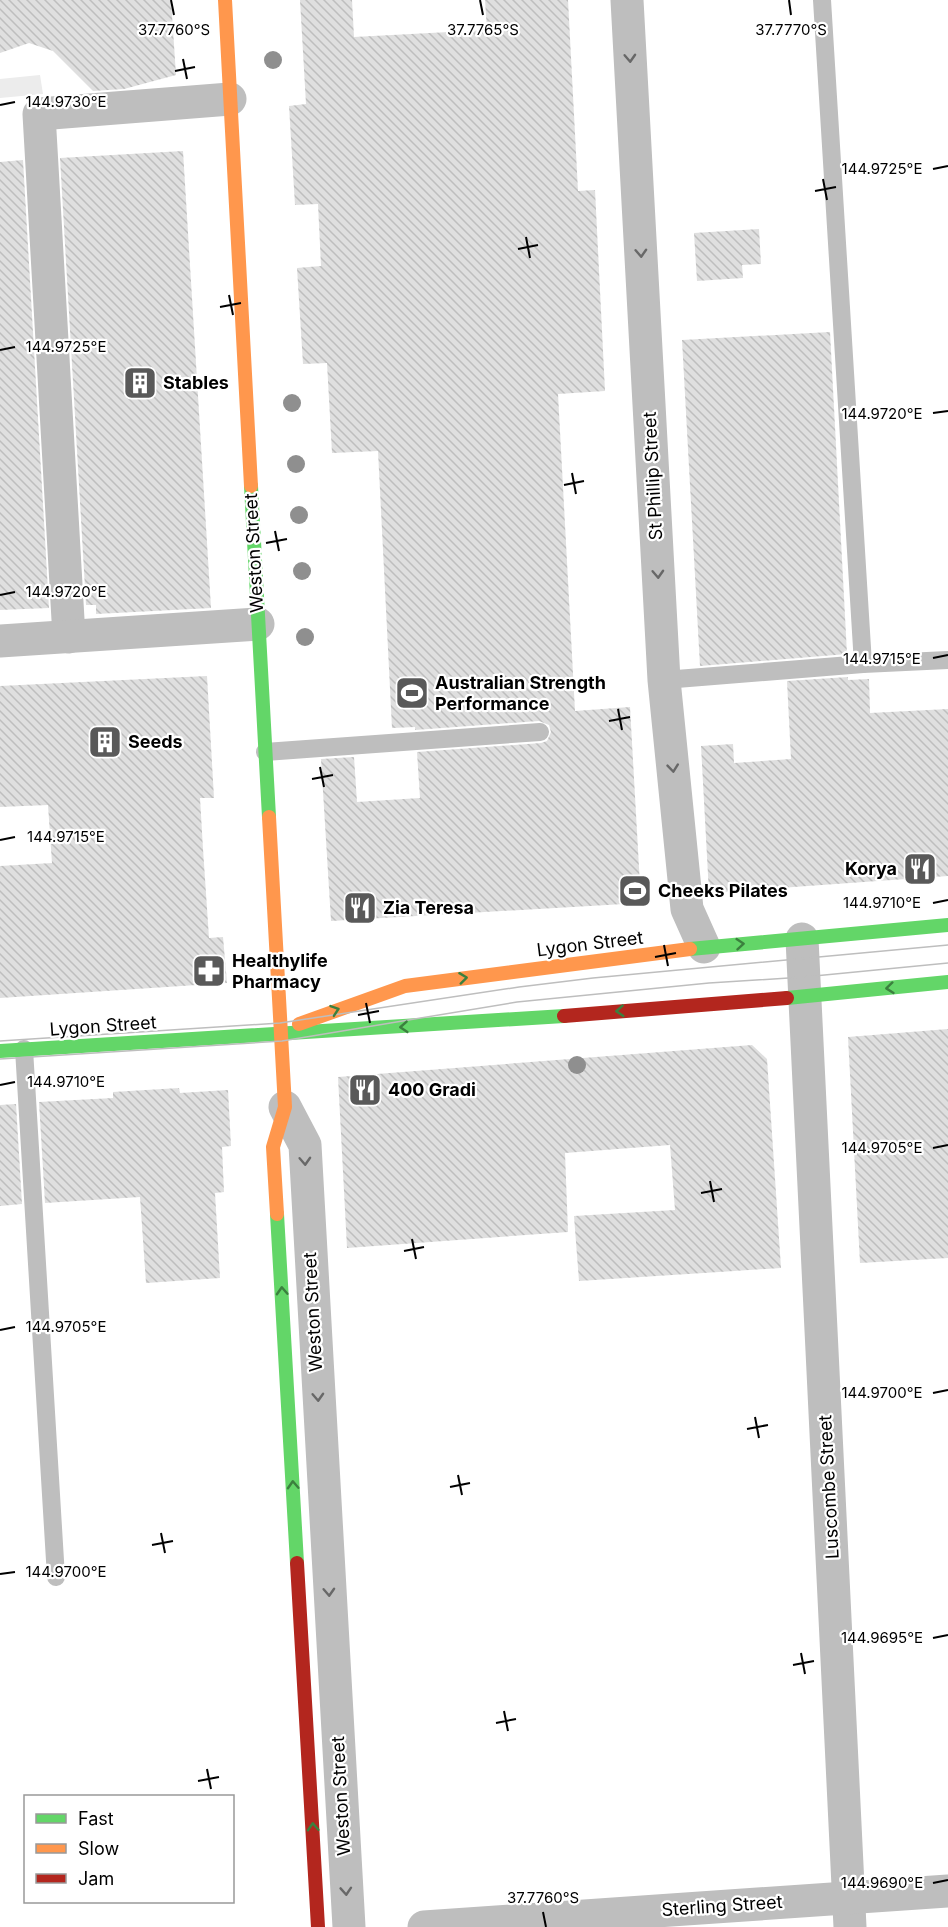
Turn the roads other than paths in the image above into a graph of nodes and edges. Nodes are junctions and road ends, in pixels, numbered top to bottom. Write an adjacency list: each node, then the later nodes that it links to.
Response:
1 (225, 0): 4 (street, Weston Street)
2 (627, 0): 10 (street, St Phillip Street, one-way to 10)
3 (822, 0): 9 (lane)
4 (230, 99): 5 (street, Weston Street); 6 (street)
5 (258, 624): 6 (street); 12 (street, Weston Street)
6 (69, 637): 7 (street)
7 (0, 641)
8 (948, 660): 9 (lane)
9 (863, 664): 10 (lane)
10 (664, 680): 15 (street, St Phillip Street, one-way to 15)
11 (540, 732): 12 (lane)
12 (265, 752): 18 (street, Weston Street)
13 (948, 926): 14 (street, Lygon Street)
14 (802, 939): 15 (street, Lygon Street, one-way to 14); 17 (street, Luscombe Street)
15 (704, 947): 18 (street, Lygon Street, one-way to 15)
16 (948, 982): 17 (street, Lygon Street, one-way to 17)
17 (805, 997): 18 (street, Lygon Street, one-way to 18); 25 (street, Luscombe Street)
18 (281, 1033): 19 (street, Lygon Street); 21 (street, Weston Street)
19 (24, 1049): 20 (street, Lygon Street); 23 (lane)
20 (0, 1051)
21 (285, 1107): 22 (street, Weston Street)
22 (310, 1522): 26 (street, Weston Street, one-way to 22); 27 (street, Weston Street, one-way to 27)
23 (56, 1577)
24 (948, 1891): 25 (street, Sterling Street)
25 (850, 1912): 28 (street, Sterling Street)
26 (318, 1927)
27 (349, 1927)
28 (424, 1927)

